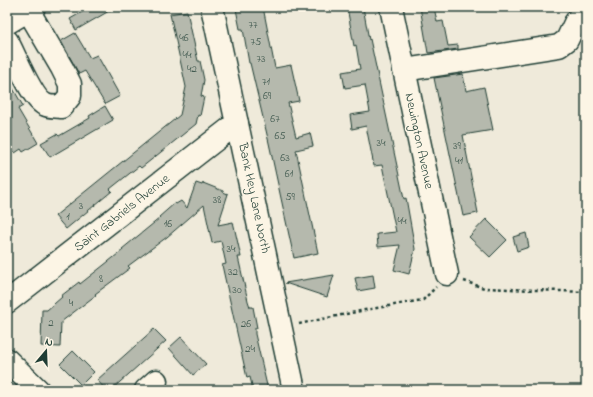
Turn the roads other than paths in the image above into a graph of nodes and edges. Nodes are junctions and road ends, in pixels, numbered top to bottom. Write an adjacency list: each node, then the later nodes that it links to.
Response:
1 (212, 7): 8 (main road, Bank Hey Lane North)
2 (392, 7): 7 (main road, Newington Avenue)
3 (586, 7): 7 (main road)
4 (31, 9): 5 (main road); 6 (main road)
5 (7, 23)
6 (7, 41)
7 (404, 70): 9 (main road, Newington Avenue)
8 (237, 123): 10 (main road, Saint Gabriels Avenue); 13 (main road, Bank Hey Lane North)
9 (447, 274)
10 (7, 302)
11 (7, 360): 12 (main road)
12 (38, 390)
13 (294, 390)

